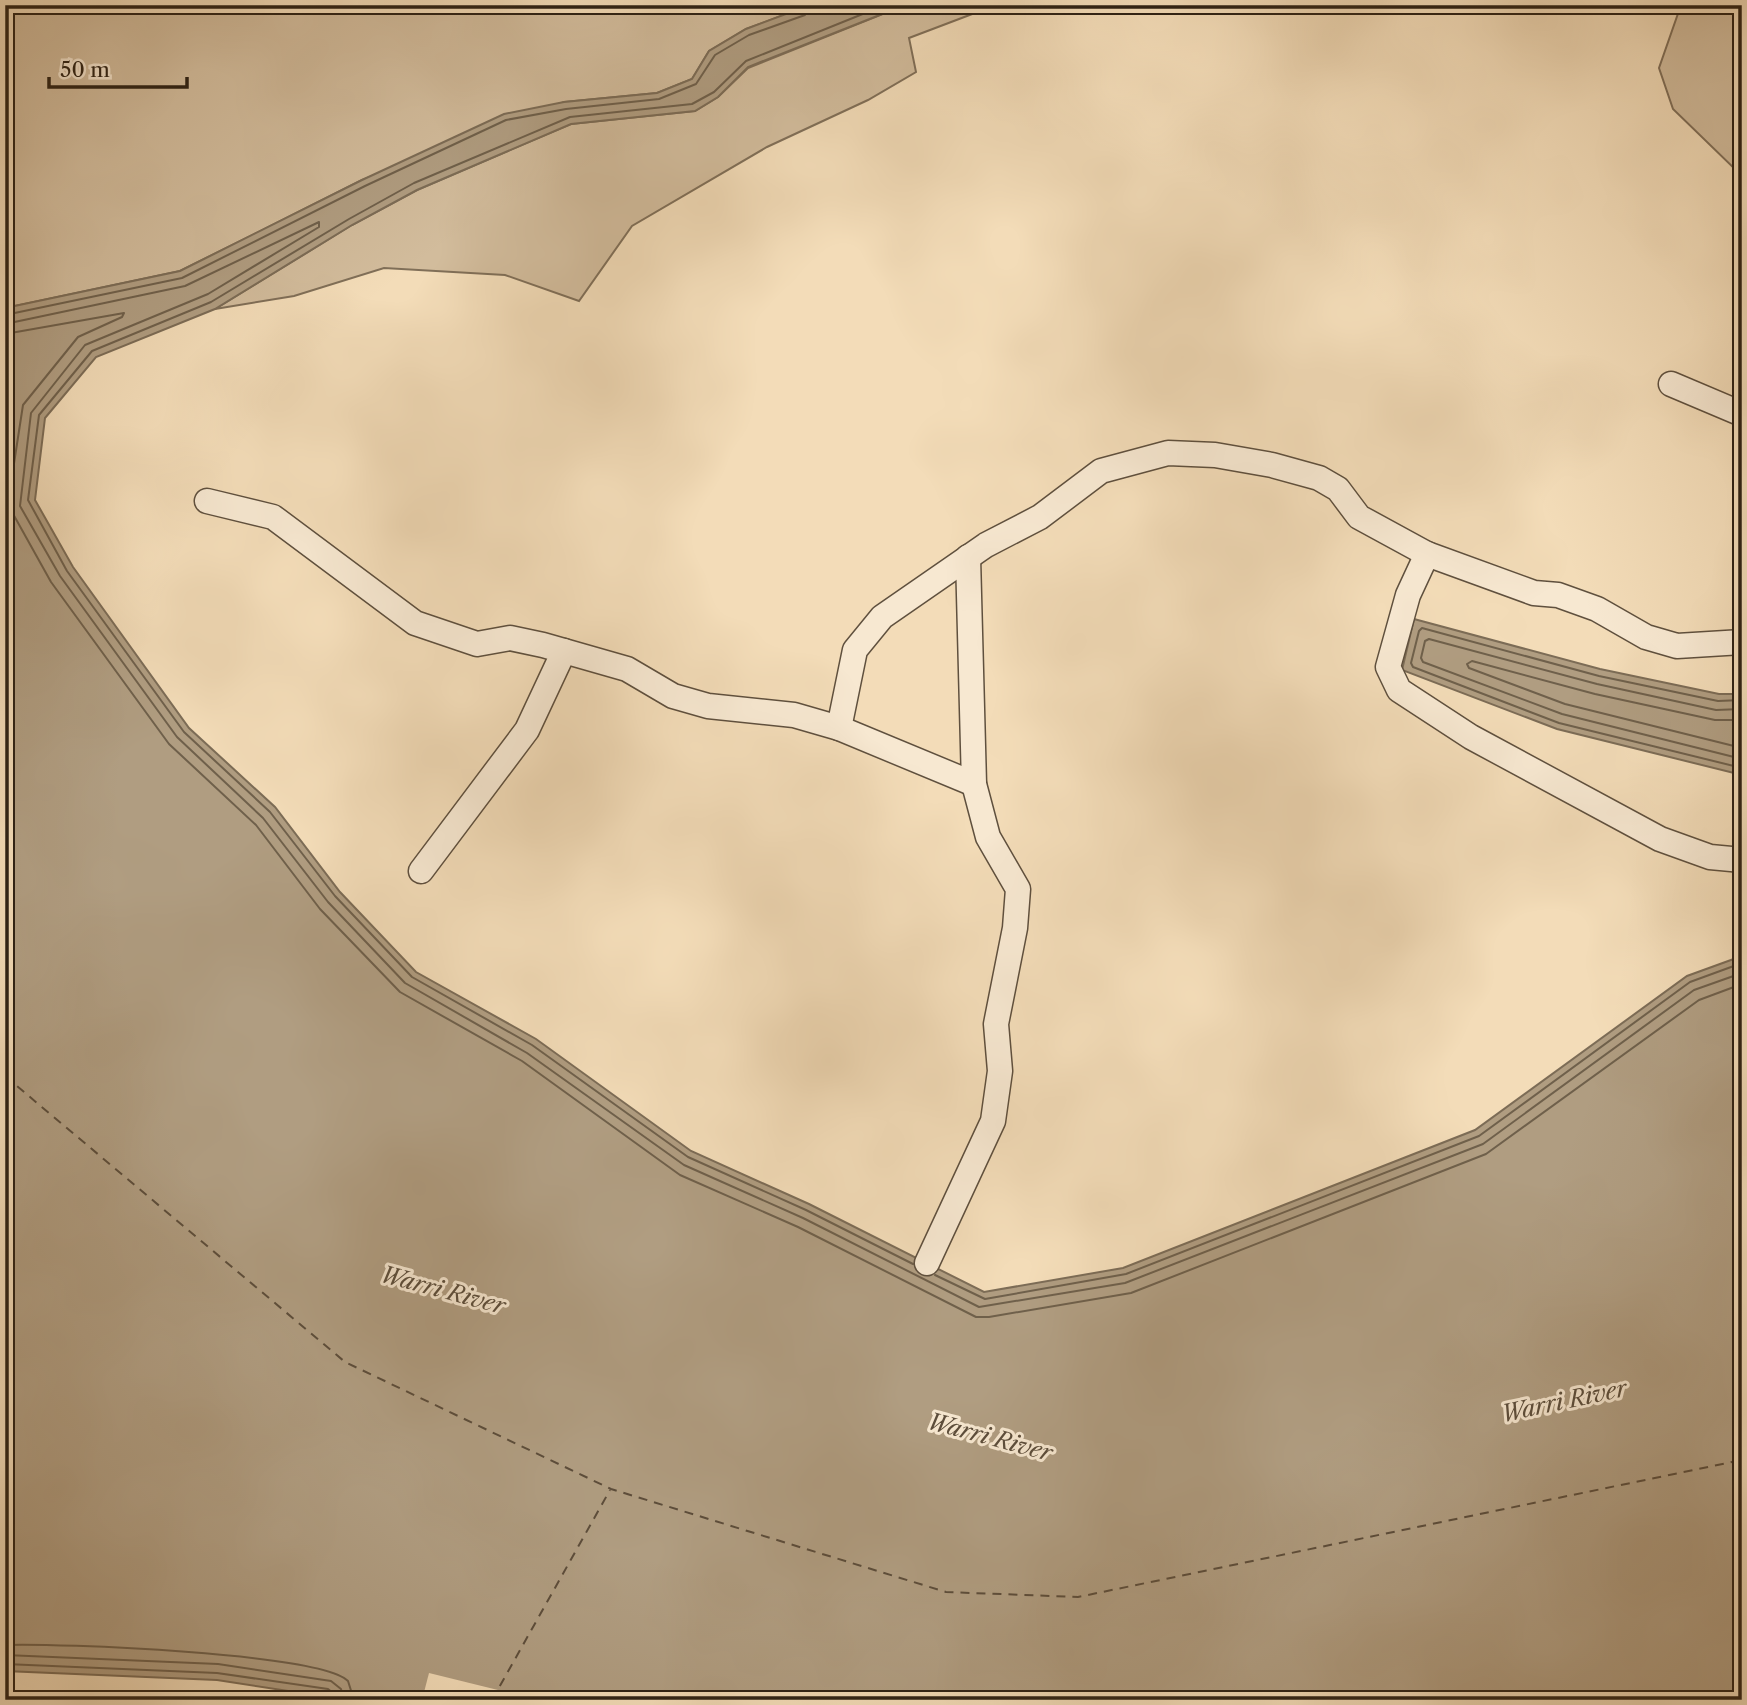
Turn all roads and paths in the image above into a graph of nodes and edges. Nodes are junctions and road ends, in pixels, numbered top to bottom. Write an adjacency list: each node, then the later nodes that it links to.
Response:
1 (1671, 384): 2 (street)
2 (1742, 414)
3 (207, 501): 7 (street)
4 (1427, 554): 5 (street); 6 (street); 10 (street)
5 (968, 557): 8 (street); 9 (street)
6 (1742, 642)
7 (564, 651): 8 (street); 11 (street)
8 (839, 728): 9 (street)
9 (974, 784): 12 (street)
10 (1742, 860)
11 (421, 871)
12 (927, 1263)

